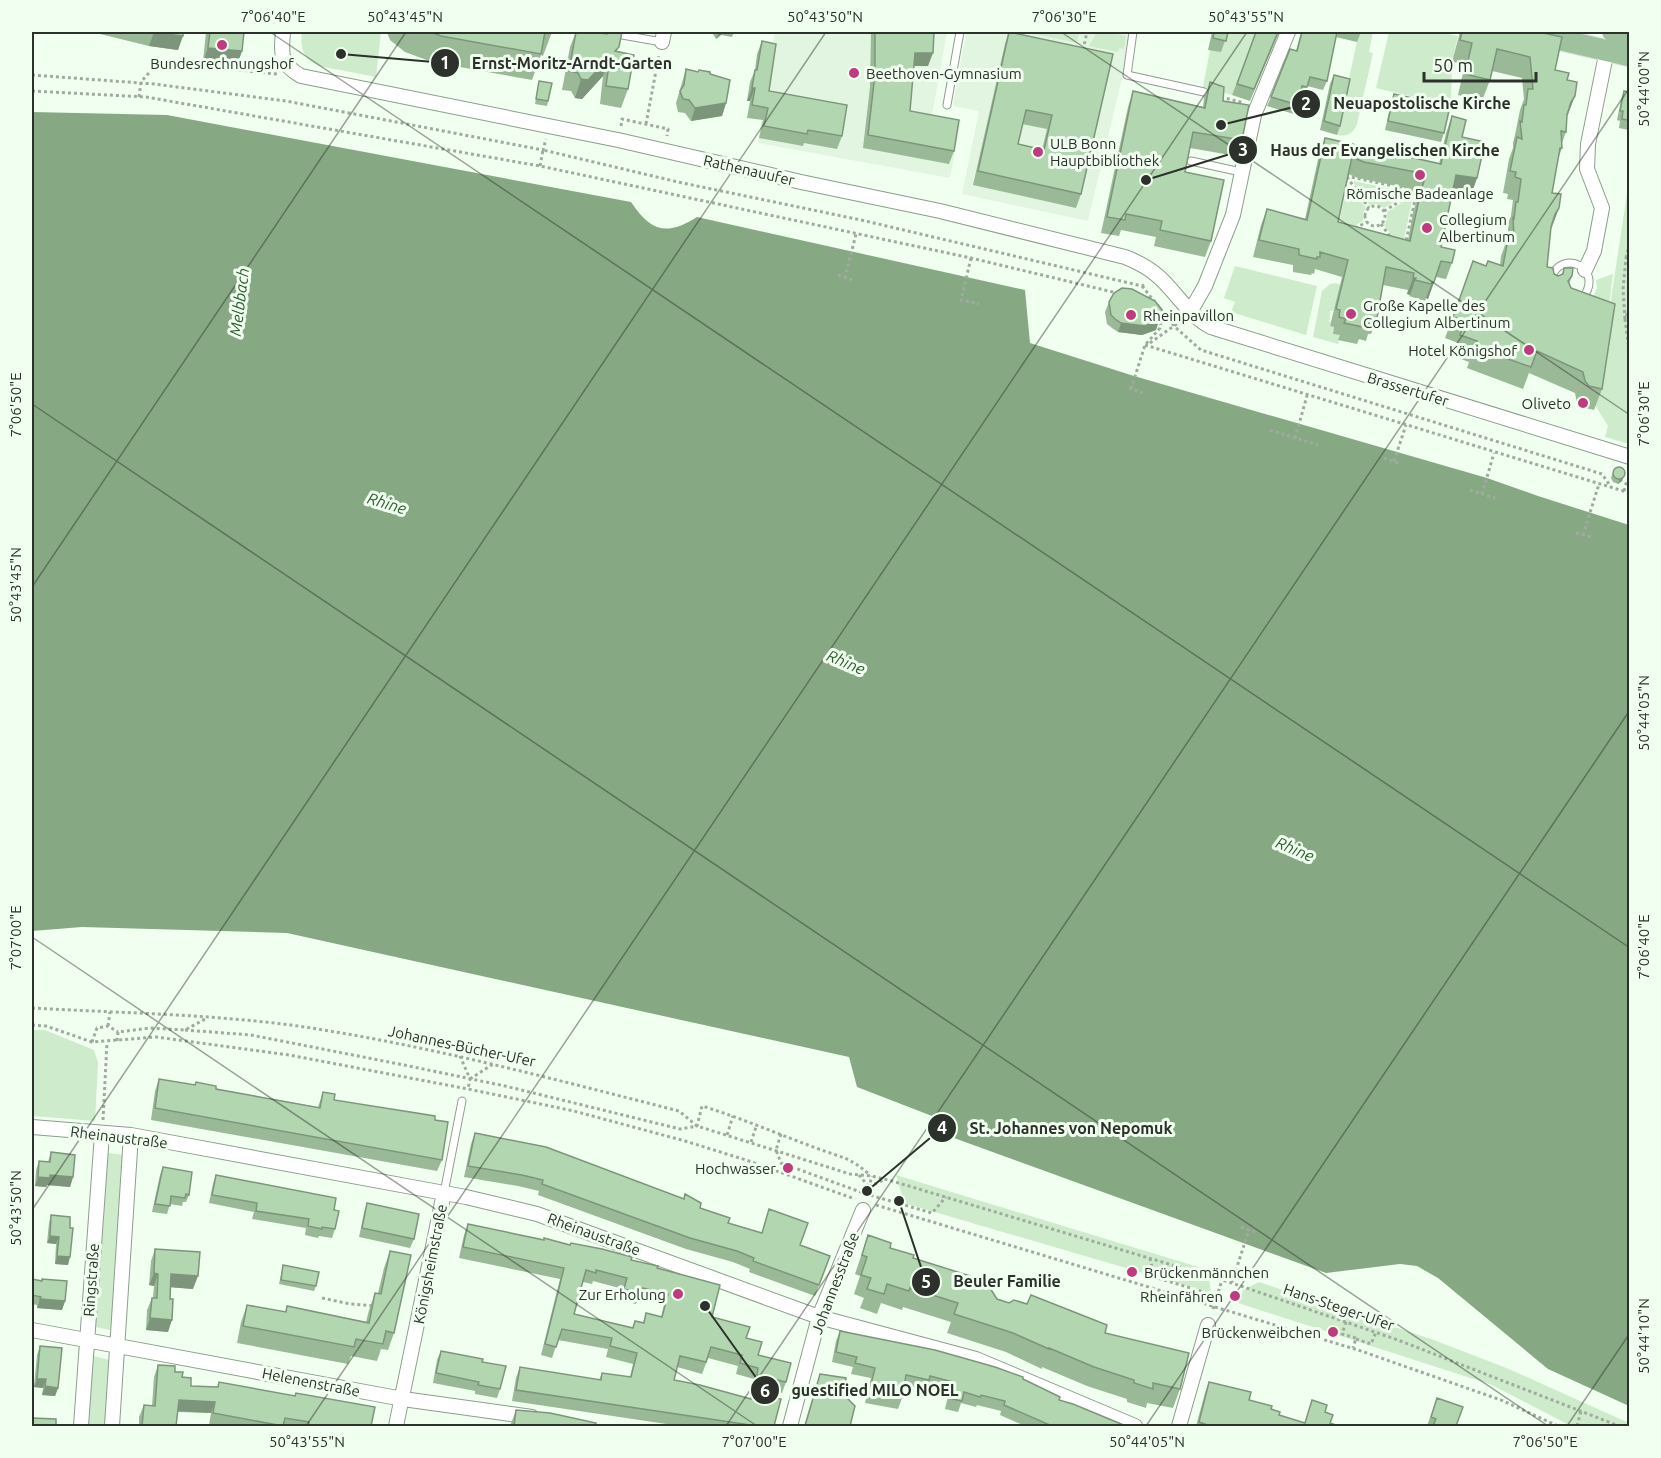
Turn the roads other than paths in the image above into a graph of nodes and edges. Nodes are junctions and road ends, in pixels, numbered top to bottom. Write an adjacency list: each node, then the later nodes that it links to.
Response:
1 (283, 32): 18 (street, Rathenauufer)
2 (605, 32): 8 (lane)
3 (960, 32): 12 (lane)
4 (1133, 32): 11 (lane)
5 (1288, 32): 14 (street)
6 (1537, 32): 9 (main road)
7 (1629, 36): 9 (main road)
8 (663, 37)
9 (1611, 38): 10 (main road); 15 (street)
10 (1629, 56)
11 (1204, 92)
12 (947, 105)
13 (1191, 161): 14 (lane)
14 (1241, 172): 18 (street)
15 (1586, 270): 16 (lane); 17 (lane)
16 (1550, 284)
17 (1577, 302)
18 (1186, 316): 19 (street, Brassertufer)
19 (1629, 457)
20 (462, 1101): 24 (lane, Königsheimstraße)
21 (32, 1127): 22 (street, Rheinaustraße)
22 (102, 1134): 23 (street, Rheinaustraße); 29 (street, Ringstraße)
23 (131, 1135): 24 (street, Rheinaustraße); 30 (street, Ringstraße)
24 (444, 1193): 26 (street, Rheinaustraße); 31 (street, Königsheimstraße)
25 (863, 1206): 26 (street, Johannesstraße)
26 (819, 1317): 36 (street, Johannesstraße); 37 (street, Rheinaustraße)
27 (1208, 1325): 38 (street)
28 (32, 1330): 29 (street, Helenenstraße)
29 (87, 1339): 30 (street, Helenenstraße); 33 (street, Ringstraße)
30 (118, 1346): 31 (street, Helenenstraße); 34 (street, Ringstraße)
31 (403, 1399): 32 (street, Helenenstraße); 35 (street, Königsheimstraße)
32 (547, 1419)
33 (81, 1426)
34 (112, 1426)
35 (396, 1426)
36 (790, 1426)
37 (1135, 1426)
38 (1179, 1426)

